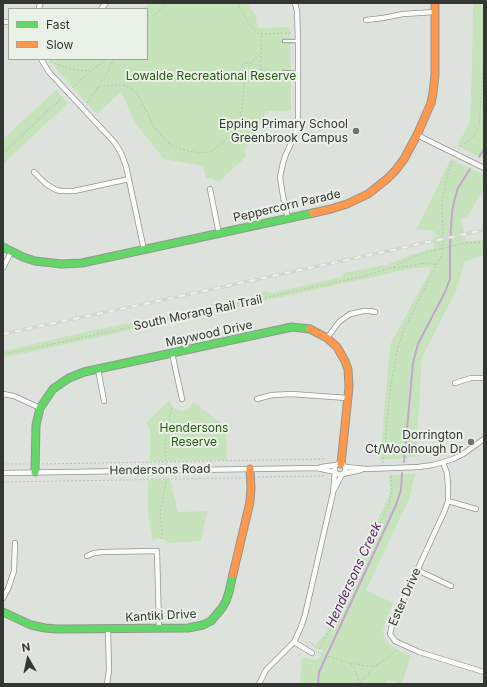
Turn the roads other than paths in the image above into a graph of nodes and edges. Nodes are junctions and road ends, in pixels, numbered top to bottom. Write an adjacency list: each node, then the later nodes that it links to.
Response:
1 (295, 3): 6 (street)
2 (434, 3): 3 (street, Peppercorn Parade)
3 (435, 12): 4 (street); 10 (street, Peppercorn Parade)
4 (366, 20)
5 (284, 41): 6 (lane)
6 (298, 41): 9 (street)
7 (42, 60): 13 (street)
8 (284, 72): 9 (lane)
9 (298, 73): 15 (street)
10 (417, 135): 11 (street); 15 (street, Peppercorn Parade)
11 (484, 168)
12 (34, 172): 13 (street)
13 (128, 179): 18 (street)
14 (210, 189): 16 (street)
15 (288, 219): 16 (street, Peppercorn Parade)
16 (219, 234): 18 (street, Peppercorn Parade)
17 (3, 247): 19 (street, Peppercorn Parade)
18 (144, 250): 19 (street, Peppercorn Parade)
19 (11, 252): 20 (street)
20 (3, 268)
21 (375, 312): 22 (street)
22 (327, 338): 23 (street, Maywood Drive); 28 (street, Maywood Drive)
23 (172, 353): 24 (street, Maywood Drive); 29 (street)
24 (98, 369): 31 (street); 32 (street, Maywood Drive)
25 (484, 378): 26 (street)
26 (455, 383)
27 (3, 394): 32 (street)
28 (348, 398): 30 (street); 35 (street, Maywood Drive)
29 (182, 399)
30 (257, 399)
31 (104, 401)
32 (40, 408): 39 (street, Maywood Drive)
33 (484, 439): 34 (street)
34 (444, 463): 38 (street); 44 (street, Ester Drive)
35 (341, 465): 36 (street, Hendersons Road); 38 (street, Hendersons Road); 40 (street); 42 (street)
36 (317, 468): 37 (street, Hendersons Road); 40 (street, Hendersons Road)
37 (250, 469): 39 (street, Hendersons Road); 52 (street, Kantiki Drive)
38 (367, 469): 42 (street)
39 (36, 472): 41 (street, Hendersons Road)
40 (335, 472): 42 (street); 43 (street)
41 (3, 473)
42 (342, 474): 43 (street)
43 (333, 493): 54 (street)
44 (448, 501): 45 (street); 48 (street, Ester Drive)
45 (476, 509)
46 (15, 543): 50 (street)
47 (87, 556): 52 (street)
48 (417, 570): 49 (street); 56 (street, Ester Drive)
49 (451, 586)
50 (3, 598)
51 (3, 612): 53 (street, Kantiki Drive)
52 (159, 628): 53 (street, Kantiki Drive)
53 (108, 629): 57 (street)
54 (294, 642): 55 (street); 58 (street)
55 (312, 653)
56 (484, 672)
57 (107, 684)
58 (259, 684)

